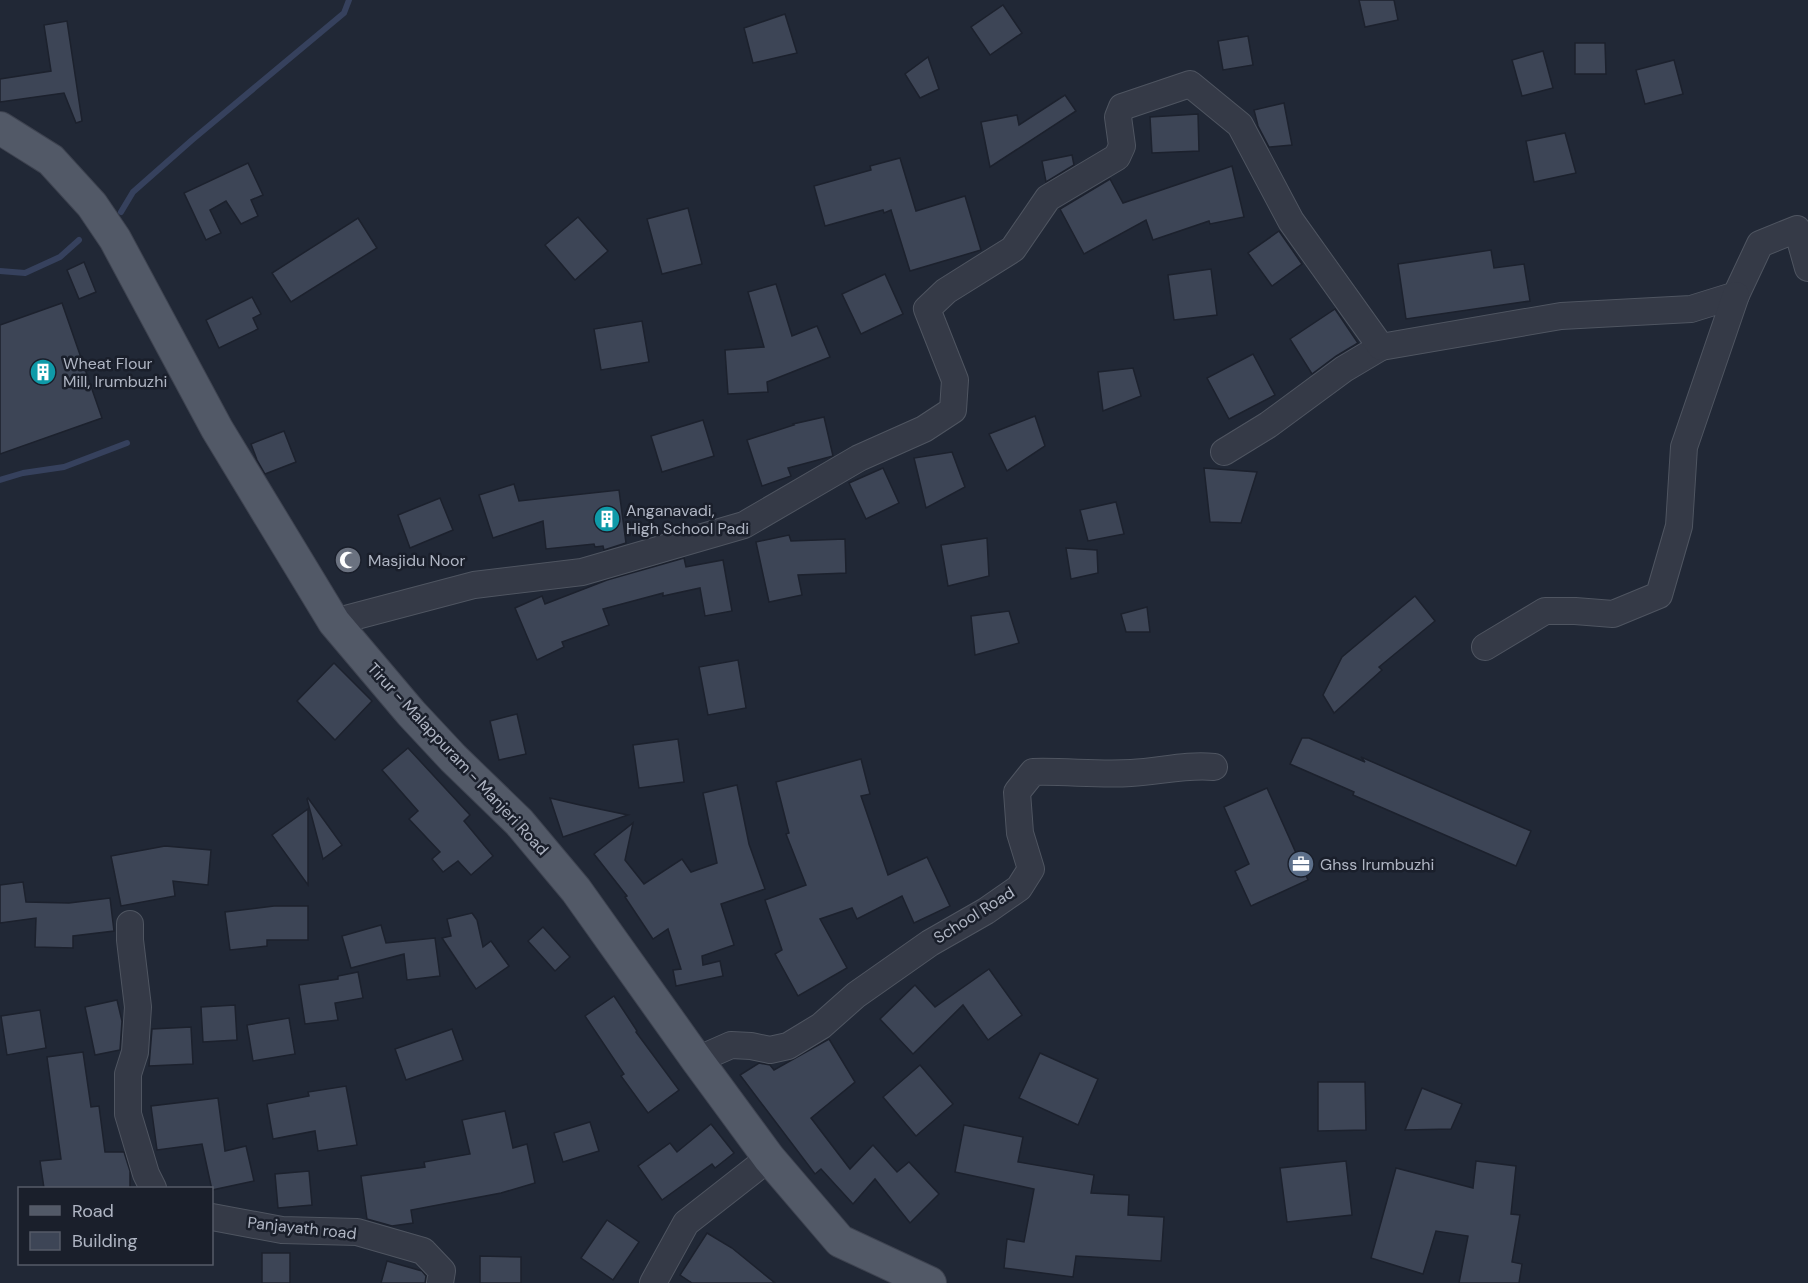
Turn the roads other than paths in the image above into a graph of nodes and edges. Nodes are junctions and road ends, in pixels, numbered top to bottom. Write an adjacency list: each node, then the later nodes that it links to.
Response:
1 (0, 128): 6 (main road, Tirur - Malappuram - Manjeri Road)
2 (1808, 268): 3 (street)
3 (1736, 295): 4 (street); 7 (street)
4 (1381, 347): 5 (street); 6 (street)
5 (1224, 452)
6 (334, 622): 10 (main road, Tirur - Malappuram - Manjeri Road)
7 (1485, 647)
8 (1214, 767): 10 (street, School Road)
9 (130, 924): 12 (street)
10 (697, 1060): 11 (main road, Tirur - Malappuram - Manjeri Road)
11 (769, 1158): 15 (street); 16 (main road, Tirur - Malappuram - Manjeri Road)
12 (152, 1187)
13 (213, 1217): 14 (street, Panjayath road)
14 (440, 1283)
15 (653, 1283)
16 (930, 1283)

